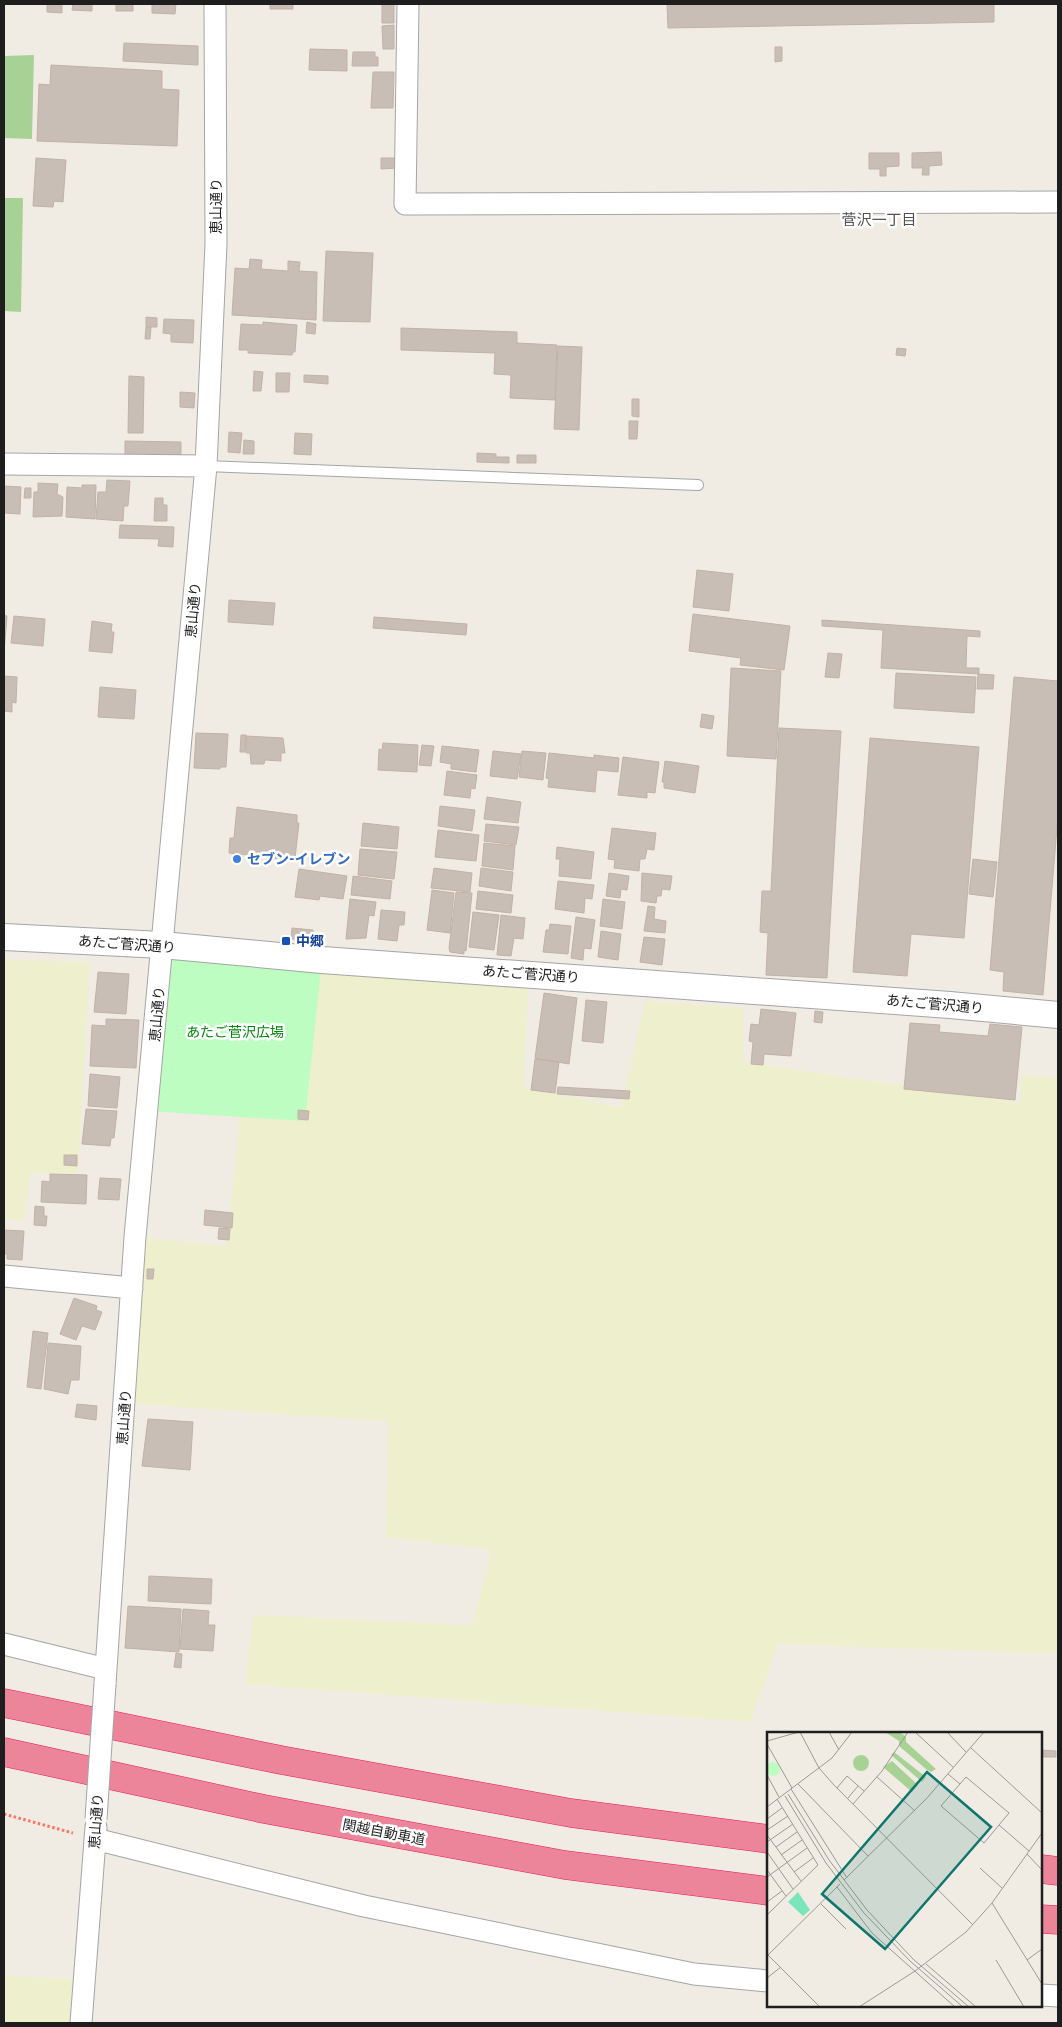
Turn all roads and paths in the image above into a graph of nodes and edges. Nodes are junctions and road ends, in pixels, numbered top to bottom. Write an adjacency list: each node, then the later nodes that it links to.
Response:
1 (215, 4): 5 (street, 恵山通り)
2 (408, 4): 3 (street)
3 (1058, 202)
4 (4, 464): 5 (street)
5 (206, 466): 6 (lane); 8 (street, 恵山通り)
6 (698, 485)
7 (4, 937): 8 (street, あたご菅沢通り)
8 (162, 945): 9 (street, あたご菅沢通り); 11 (street, 恵山通り)
9 (1058, 1015)
10 (4, 1276): 11 (street)
11 (132, 1288): 13 (street, 恵山通り)
12 (4, 1644): 13 (street)
13 (106, 1677): 17 (street, 恵山通り, bridge)
14 (4, 1703): 18 (highway)
15 (4, 1752): 21 (highway, 関越自動車道)
16 (4, 1814): 17 (path)
17 (96, 1829): 24 (street); 27 (street, 恵山通り)
18 (767, 1839)
19 (1042, 1869): 20 (highway)
20 (1058, 1871)
21 (767, 1891)
22 (1042, 1919): 23 (highway)
23 (1058, 1920)
24 (767, 1981)
25 (1042, 1995): 26 (street)
26 (1058, 1996)
27 (81, 2023)

